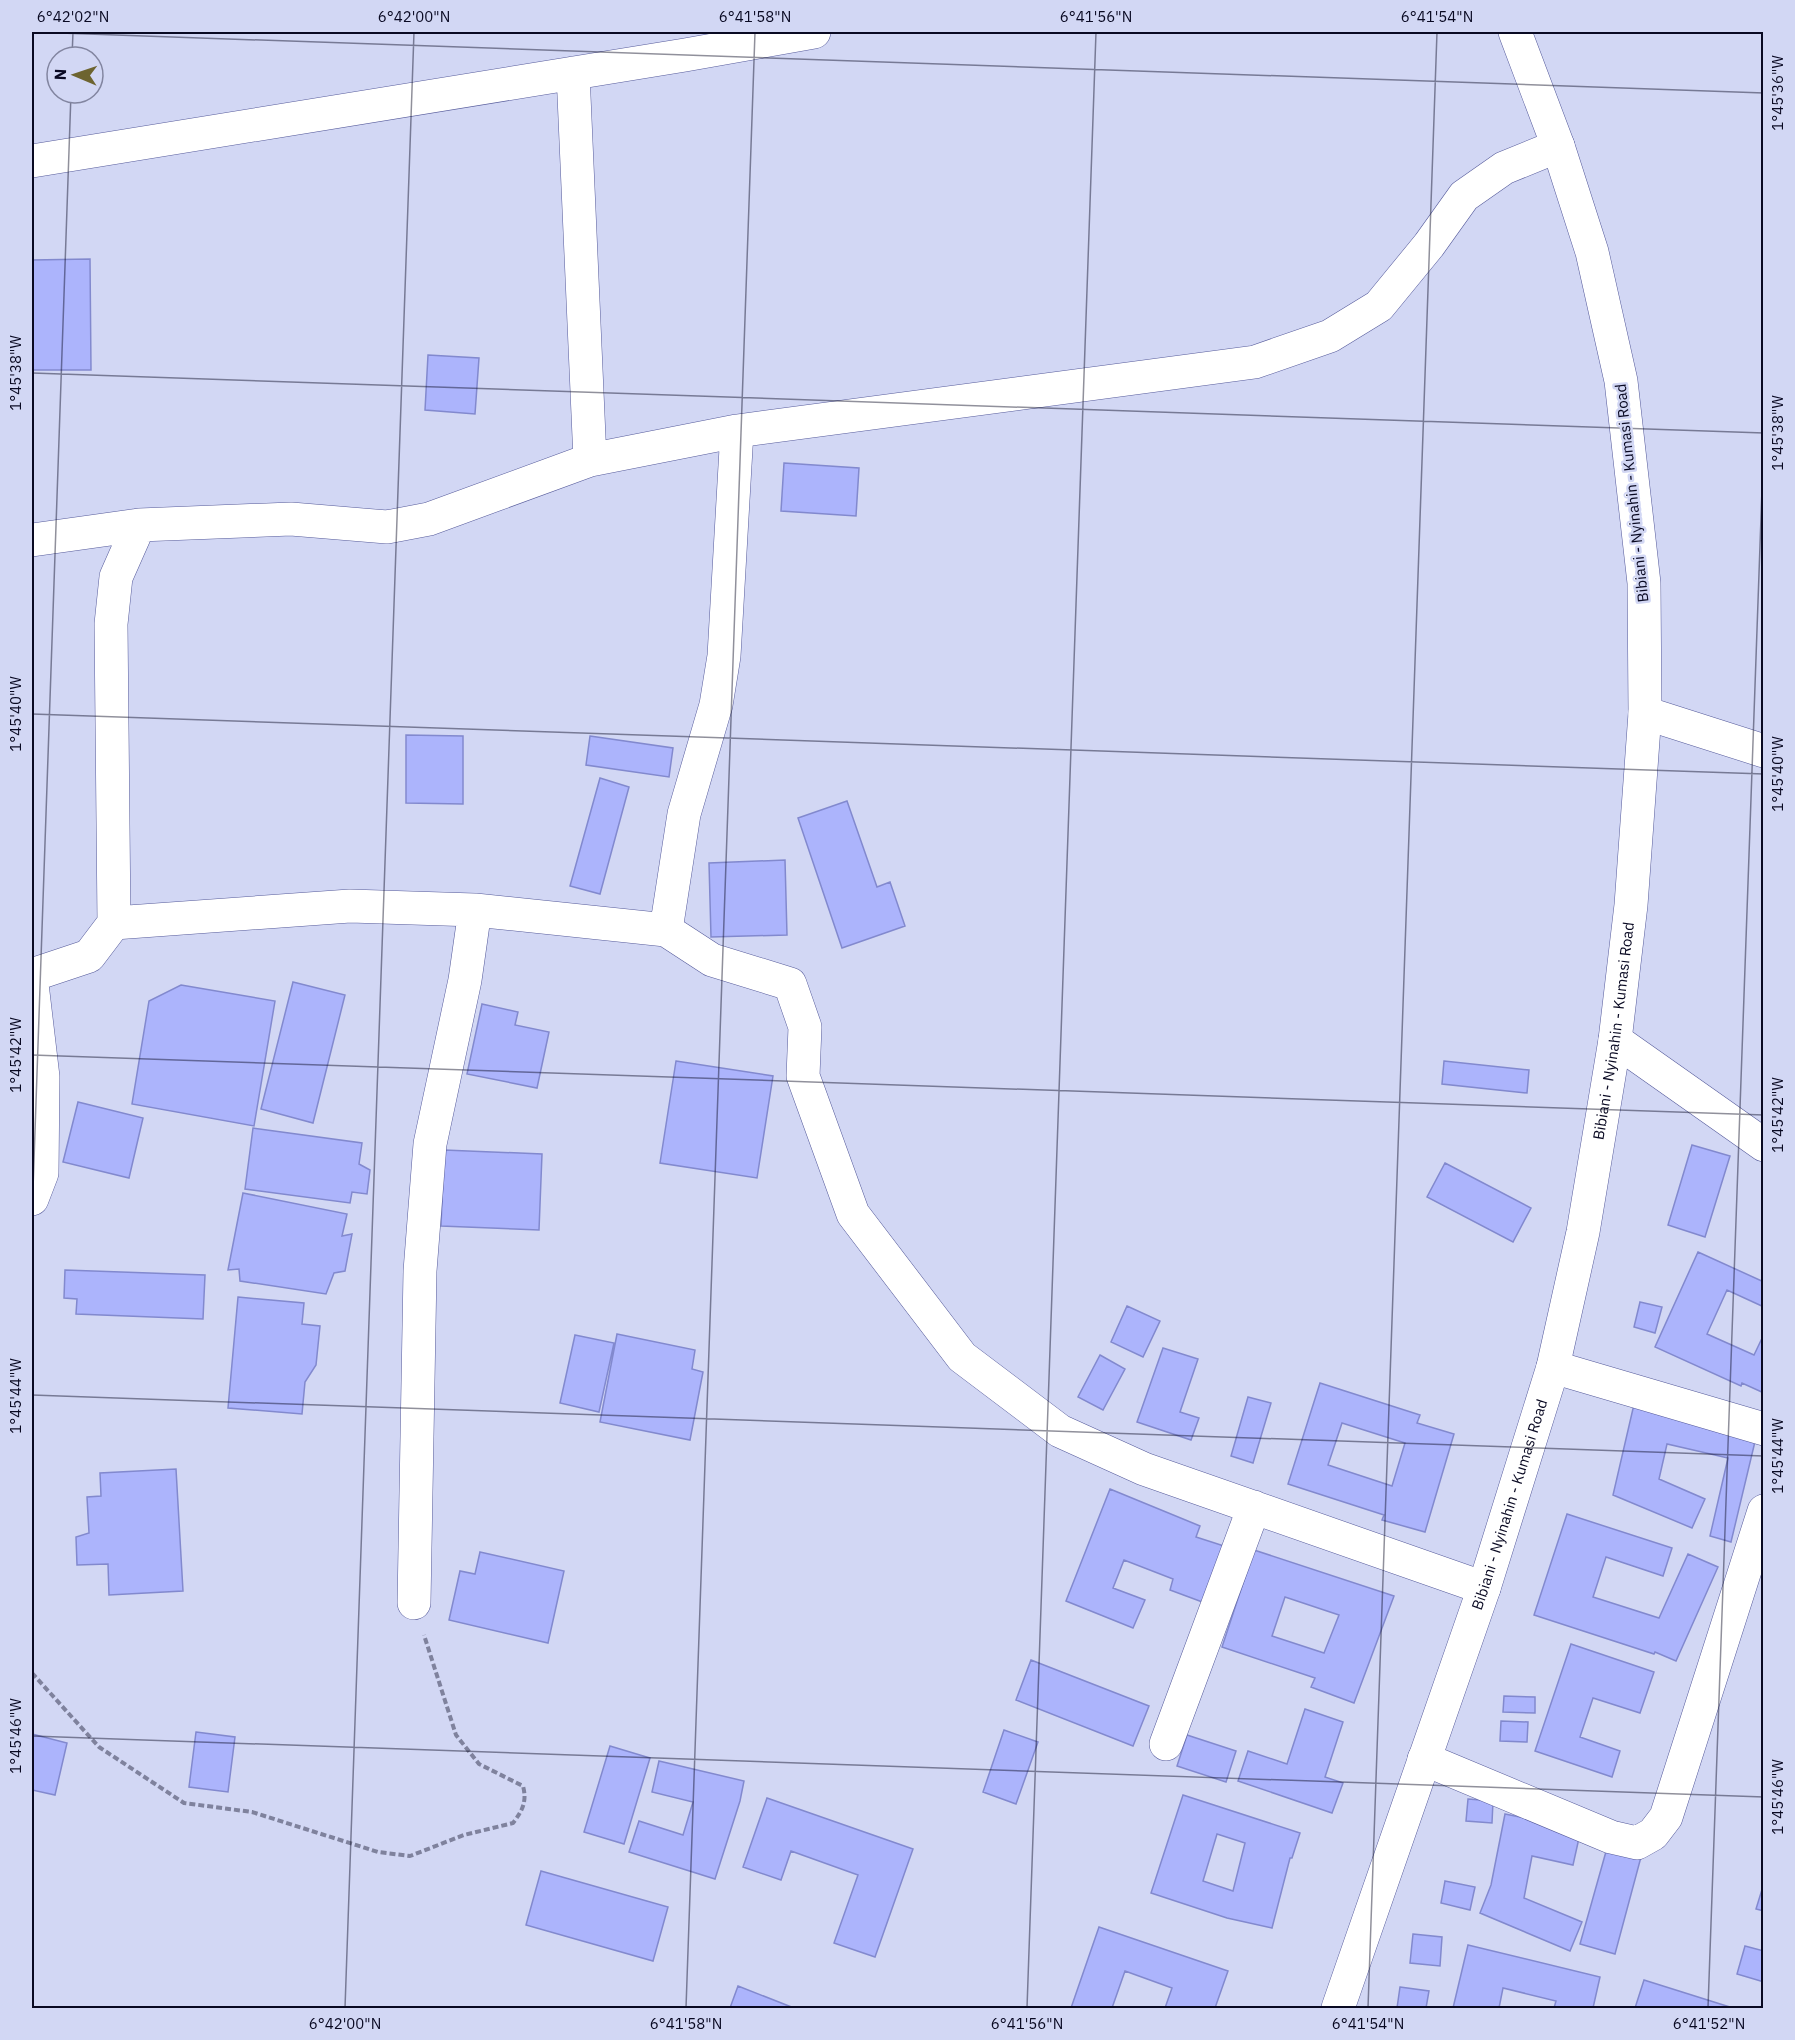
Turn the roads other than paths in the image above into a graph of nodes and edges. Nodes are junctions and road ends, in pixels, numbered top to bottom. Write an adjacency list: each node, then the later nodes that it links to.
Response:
1 (814, 32): 3 (street)
2 (1515, 32): 5 (street, Bibiani - Nyinahin - Kumasi Road)
3 (686, 43): 4 (street)
4 (573, 73): 6 (street); 8 (street)
5 (1558, 146): 7 (street); 11 (street, Bibiani - Nyinahin - Kumasi Road)
6 (32, 161)
7 (737, 431): 8 (street); 15 (street)
8 (590, 460): 9 (street)
9 (139, 525): 10 (street); 14 (street)
10 (32, 540)
11 (1645, 713): 12 (street); 18 (street, Bibiani - Nyinahin - Kumasi Road)
12 (1764, 750)
13 (475, 910): 14 (street); 15 (street); 26 (street)
14 (114, 923): 16 (street)
15 (666, 930): 23 (street)
16 (32, 975)
17 (32, 984): 20 (street)
18 (1614, 1040): 19 (street); 21 (street, Bibiani - Nyinahin - Kumasi Road)
19 (1764, 1145)
20 (32, 1199)
21 (1553, 1368): 22 (street); 25 (street, Bibiani - Nyinahin - Kumasi Road)
22 (1764, 1429)
23 (1254, 1507): 25 (street); 27 (street)
24 (1764, 1511): 28 (street)
25 (1484, 1588): 28 (street, Bibiani - Nyinahin - Kumasi Road)
26 (414, 1603)
27 (1166, 1744)
28 (1424, 1759): 29 (street, Bibiani - Nyinahin - Kumasi Road)
29 (1338, 2008)

